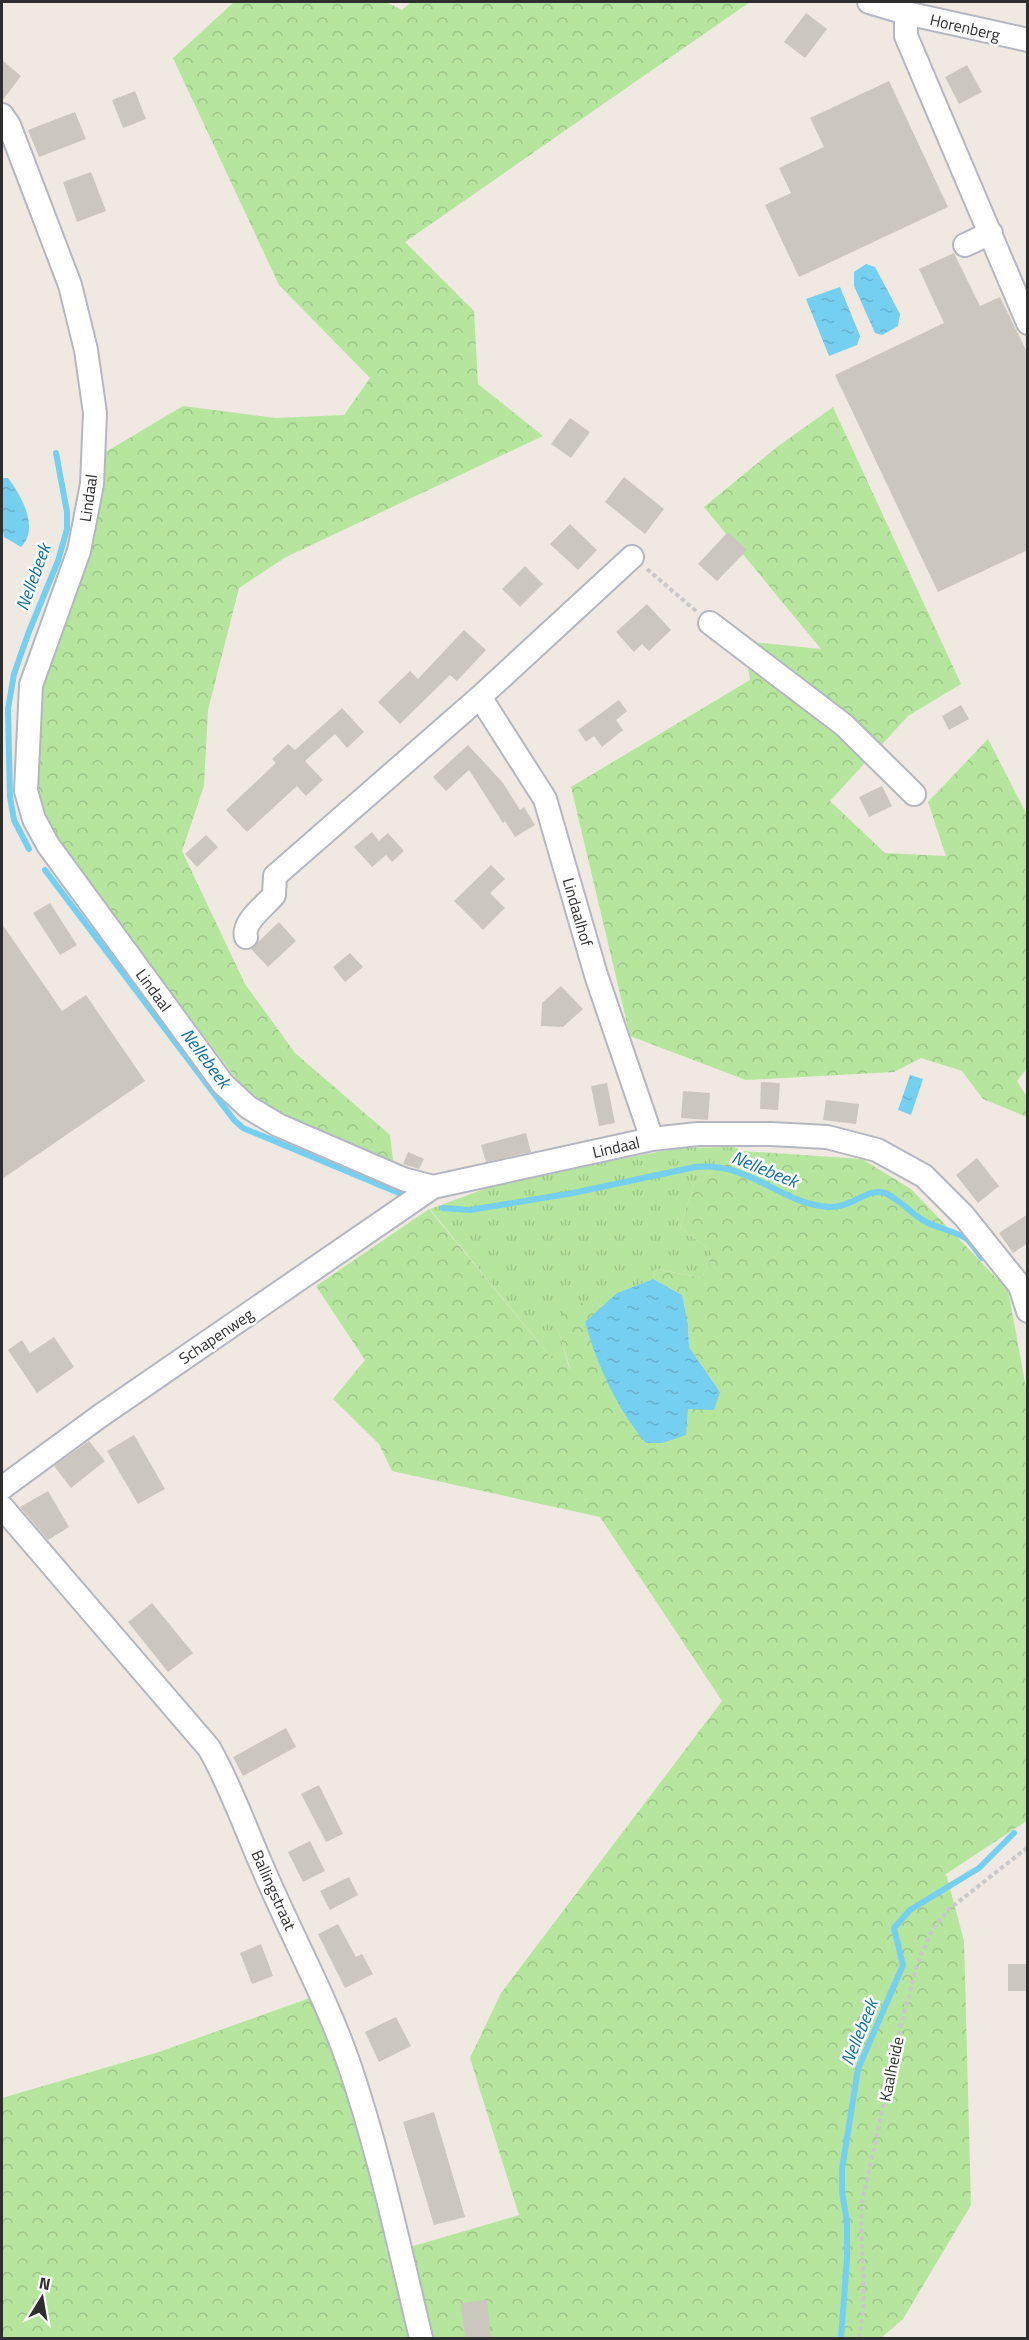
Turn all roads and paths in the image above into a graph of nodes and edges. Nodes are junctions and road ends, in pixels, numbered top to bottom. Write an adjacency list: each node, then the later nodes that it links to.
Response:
1 (869, 2): 2 (street, Horenberg)
2 (906, 13): 3 (street, Horenberg); 5 (street)
3 (1028, 40)
4 (2, 115): 14 (street, Lindaal)
5 (991, 233): 6 (street); 7 (street)
6 (965, 245)
7 (1028, 322)
8 (632, 557): 9 (path); 10 (street)
9 (710, 623): 11 (street)
10 (480, 697): 12 (street); 13 (street, Lindaalhof)
11 (914, 794)
12 (246, 937)
13 (652, 1139): 14 (street, Lindaal); 15 (street, Lindaal)
14 (434, 1187): 17 (street, Schapenweg)
15 (1024, 1286): 16 (street)
16 (1028, 1311)
17 (2, 1488)
18 (2, 1507): 20 (street, Ballingstraat)
19 (1028, 1847): 21 (path, Kaalheide)
20 (421, 2338)
21 (859, 2338)

